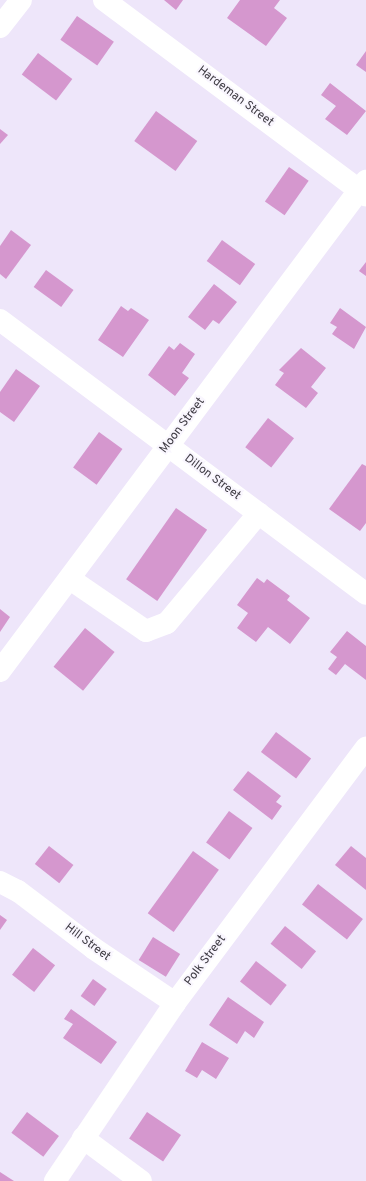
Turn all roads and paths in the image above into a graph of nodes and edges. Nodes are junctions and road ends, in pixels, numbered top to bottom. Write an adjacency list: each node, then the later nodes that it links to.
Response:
1 (21, 0): 3 (street)
2 (104, 0): 4 (street, Hardeman Street)
3 (0, 27)
4 (364, 189): 6 (street, Moon Street)
5 (0, 320): 6 (street, Dillon Street)
6 (169, 445): 7 (street, Dillon Street); 8 (street, Moon Street)
7 (259, 513): 8 (street); 9 (street, Dillon Street)
8 (70, 578): 10 (street, Moon Street)
9 (366, 594)
10 (0, 671)
11 (366, 748): 13 (street, Polk Street)
12 (0, 882): 13 (street, Hill Street)
13 (174, 1003): 14 (street, Polk Street)
14 (83, 1138): 15 (street, Polk Street); 16 (street)
15 (55, 1181)
16 (141, 1181)

